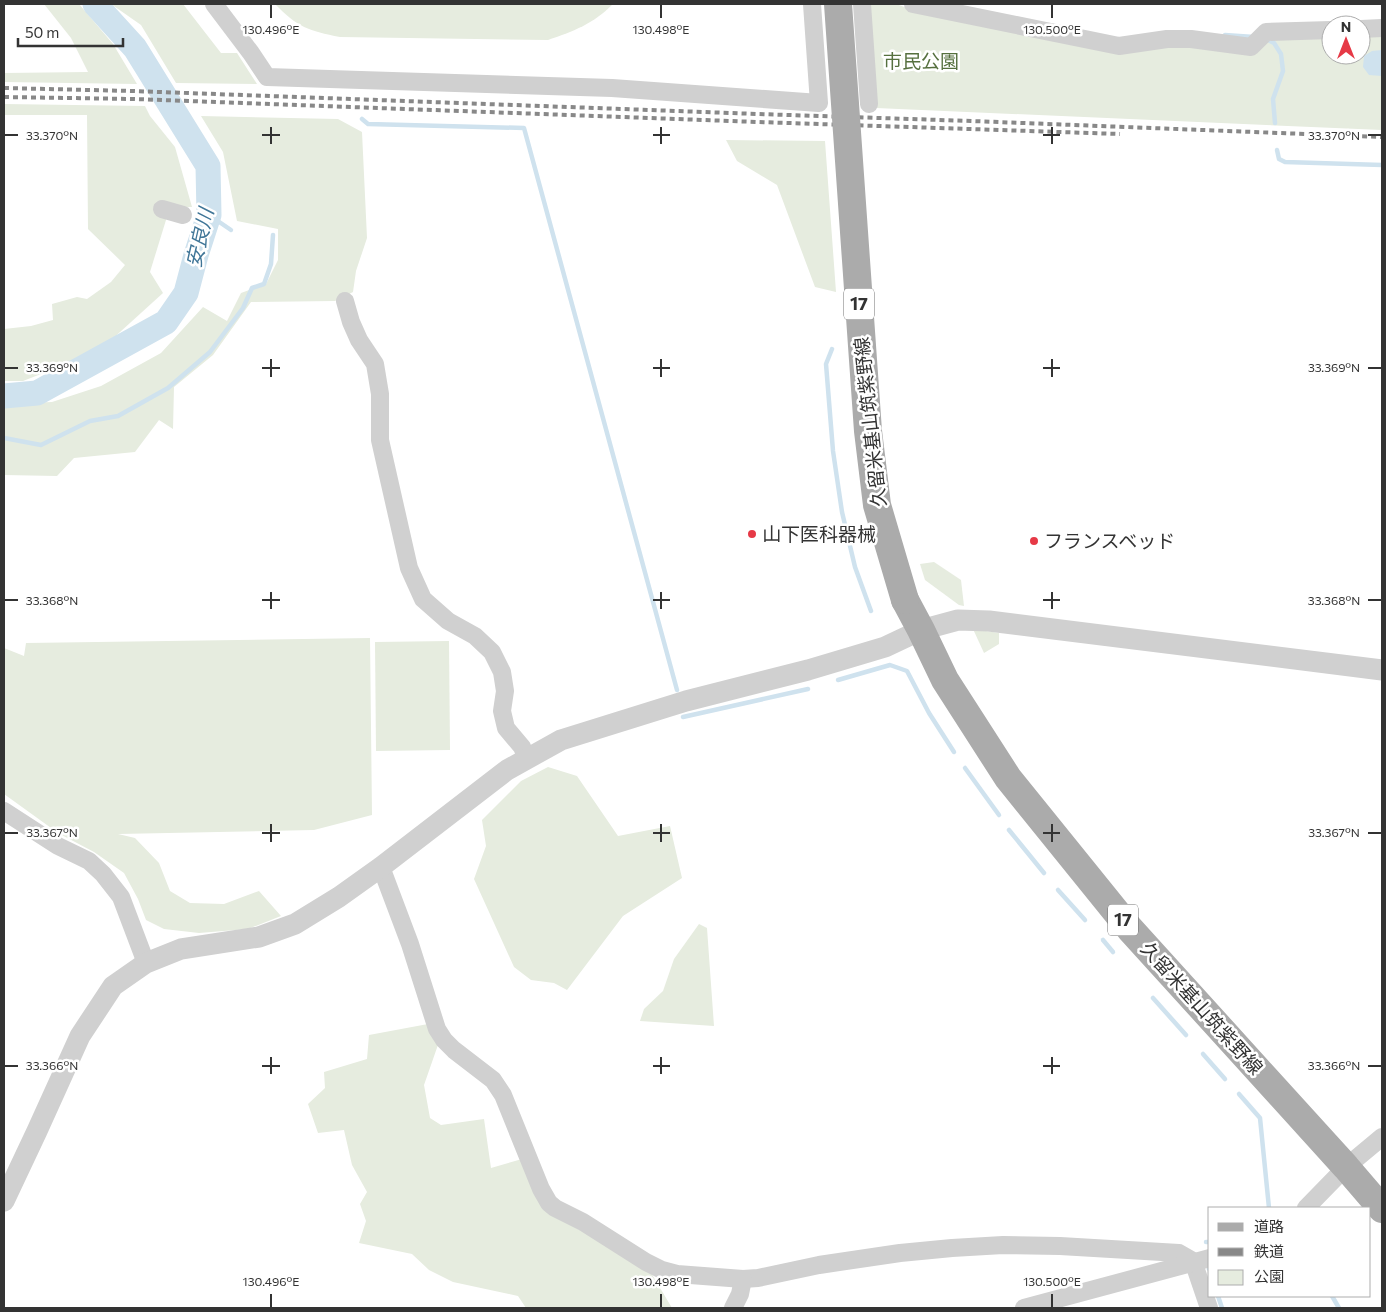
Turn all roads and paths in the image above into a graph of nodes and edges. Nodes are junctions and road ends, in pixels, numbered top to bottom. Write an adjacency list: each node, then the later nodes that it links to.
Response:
1 (214, 4): 2 (street)
2 (812, 4)
3 (838, 4): 11 (main road, 久留米基山筑紫野線 / 17, bridge)
4 (862, 4): 7 (street)
5 (913, 4): 6 (street)
6 (1321, 30)
7 (869, 104)
8 (162, 209): 9 (street)
9 (183, 215)
10 (345, 301): 13 (street)
11 (922, 630): 12 (street); 13 (street); 18 (main road, 久留米基山筑紫野線 / 17)
12 (1382, 670)
13 (526, 759): 15 (street)
14 (4, 811): 16 (street)
15 (380, 868): 16 (street); 23 (street)
16 (146, 963): 19 (street)
17 (1382, 1137): 18 (street)
18 (1346, 1167): 20 (street); 21 (main road, 久留米基山筑紫野線 / 17)
19 (4, 1201)
20 (1307, 1207)
21 (1382, 1208)
22 (1201, 1259): 23 (street); 25 (street); 26 (street)
23 (743, 1279): 24 (street)
24 (733, 1308)
25 (1024, 1308)
26 (1209, 1308)

